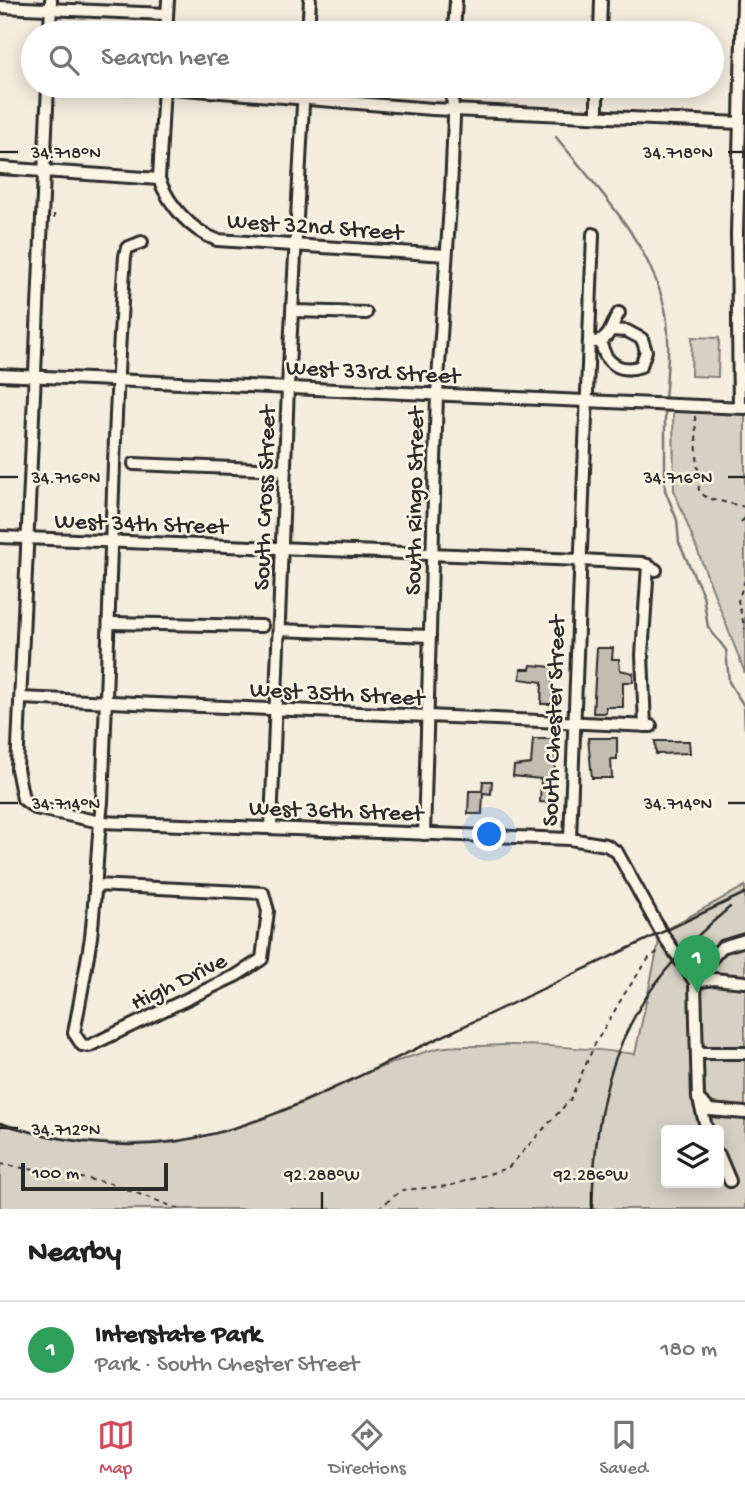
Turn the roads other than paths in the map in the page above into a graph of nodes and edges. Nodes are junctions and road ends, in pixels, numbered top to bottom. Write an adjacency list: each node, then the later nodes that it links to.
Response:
1 (168, 0): 8 (street)
2 (310, 0): 10 (street)
3 (456, 0): 11 (street)
4 (601, 0): 12 (street)
5 (743, 0): 13 (street)
6 (51, 4): 7 (street); 8 (street)
7 (0, 7)
8 (166, 14): 9 (street)
9 (166, 21)
10 (309, 21)
11 (455, 21)
12 (600, 21)
13 (744, 31): 22 (street)
14 (47, 98): 24 (street, West 36th Street)
15 (163, 98): 25 (street)
16 (291, 98): 19 (street)
17 (452, 98): 20 (street, South Ringo Street)
18 (597, 98): 21 (street)
19 (303, 99): 20 (street); 29 (street, South Cross Street)
20 (452, 110): 21 (street); 30 (street, South Ringo Street)
21 (597, 116): 22 (street)
22 (740, 123): 26 (street)
23 (0, 168): 24 (street)
24 (44, 171): 25 (street); 40 (street, West 36th Street)
25 (159, 179): 29 (street, West 32nd Street)
26 (742, 192): 31 (street)
27 (593, 234): 37 (street, South Chester Street)
28 (142, 242): 41 (street)
29 (297, 243): 30 (street, West 32nd Street); 32 (street, South Cross Street)
30 (446, 255): 43 (street, South Ringo Street)
31 (741, 259): 36 (street)
32 (293, 311): 33 (street); 42 (street, South Cross Street)
33 (366, 313)
34 (619, 313): 35 (street)
35 (611, 330): 38 (street); 38 (street)
36 (742, 330): 45 (street)
37 (588, 342): 38 (street); 44 (street, South Chester Street)
38 (601, 342)
39 (0, 374): 40 (street, West 33rd Street)
40 (35, 376): 41 (street, West 33rd Street); 49 (street, West 36th Street)
41 (117, 380): 42 (street, West 33rd Street); 50 (street)
42 (288, 387): 43 (street, West 33rd Street); 47 (street, South Cross Street)
43 (437, 394): 44 (street, West 33rd Street); 52 (street, South Ringo Street)
44 (587, 400): 45 (street, West 33rd Street); 53 (street, South Chester Street)
45 (742, 408)
46 (134, 464): 47 (street)
47 (284, 470): 51 (street, South Cross Street)
48 (0, 537): 49 (street, West 34th Street)
49 (28, 538): 50 (street, West 34th Street); 58 (street, West 36th Street)
50 (111, 542): 51 (street, West 34th Street); 54 (street)
51 (282, 548): 52 (street, West 34th Street); 56 (street, South Cross Street)
52 (433, 555): 53 (street, West 34th Street); 57 (street, South Ringo Street)
53 (579, 560): 62 (street, South Chester Street); 63 (street, West 34th Street)
54 (109, 622): 55 (street); 59 (street)
55 (262, 626)
56 (279, 630): 57 (street); 60 (street, South Cross Street)
57 (430, 636): 61 (street, South Ringo Street)
58 (21, 698): 59 (street, West 35th Street); 64 (street, West 36th Street)
59 (105, 703): 60 (street, West 35th Street); 64 (street)
60 (276, 710): 61 (street, West 35th Street); 65 (street, South Cross Street)
61 (425, 718): 62 (street, West 35th Street); 66 (street, South Ringo Street)
62 (572, 723): 63 (street, West 35th Street); 67 (street, South Chester Street)
63 (648, 726)
64 (100, 821): 65 (street, West 36th Street); 68 (street)
65 (271, 827): 66 (street, West 36th Street)
66 (424, 834): 67 (street, West 36th Street)
67 (570, 839): 70 (street, South Chester Street)
68 (95, 885): 68 (street, High Drive)
69 (745, 940): 70 (street)
70 (694, 980): 71 (street); 72 (street)
71 (745, 982)
72 (697, 1053): 73 (street); 74 (street)
73 (745, 1053)
74 (701, 1104): 75 (street); 76 (street)
75 (745, 1113)
76 (706, 1125)
77 (724, 1167): 78 (street)
78 (730, 1181)

